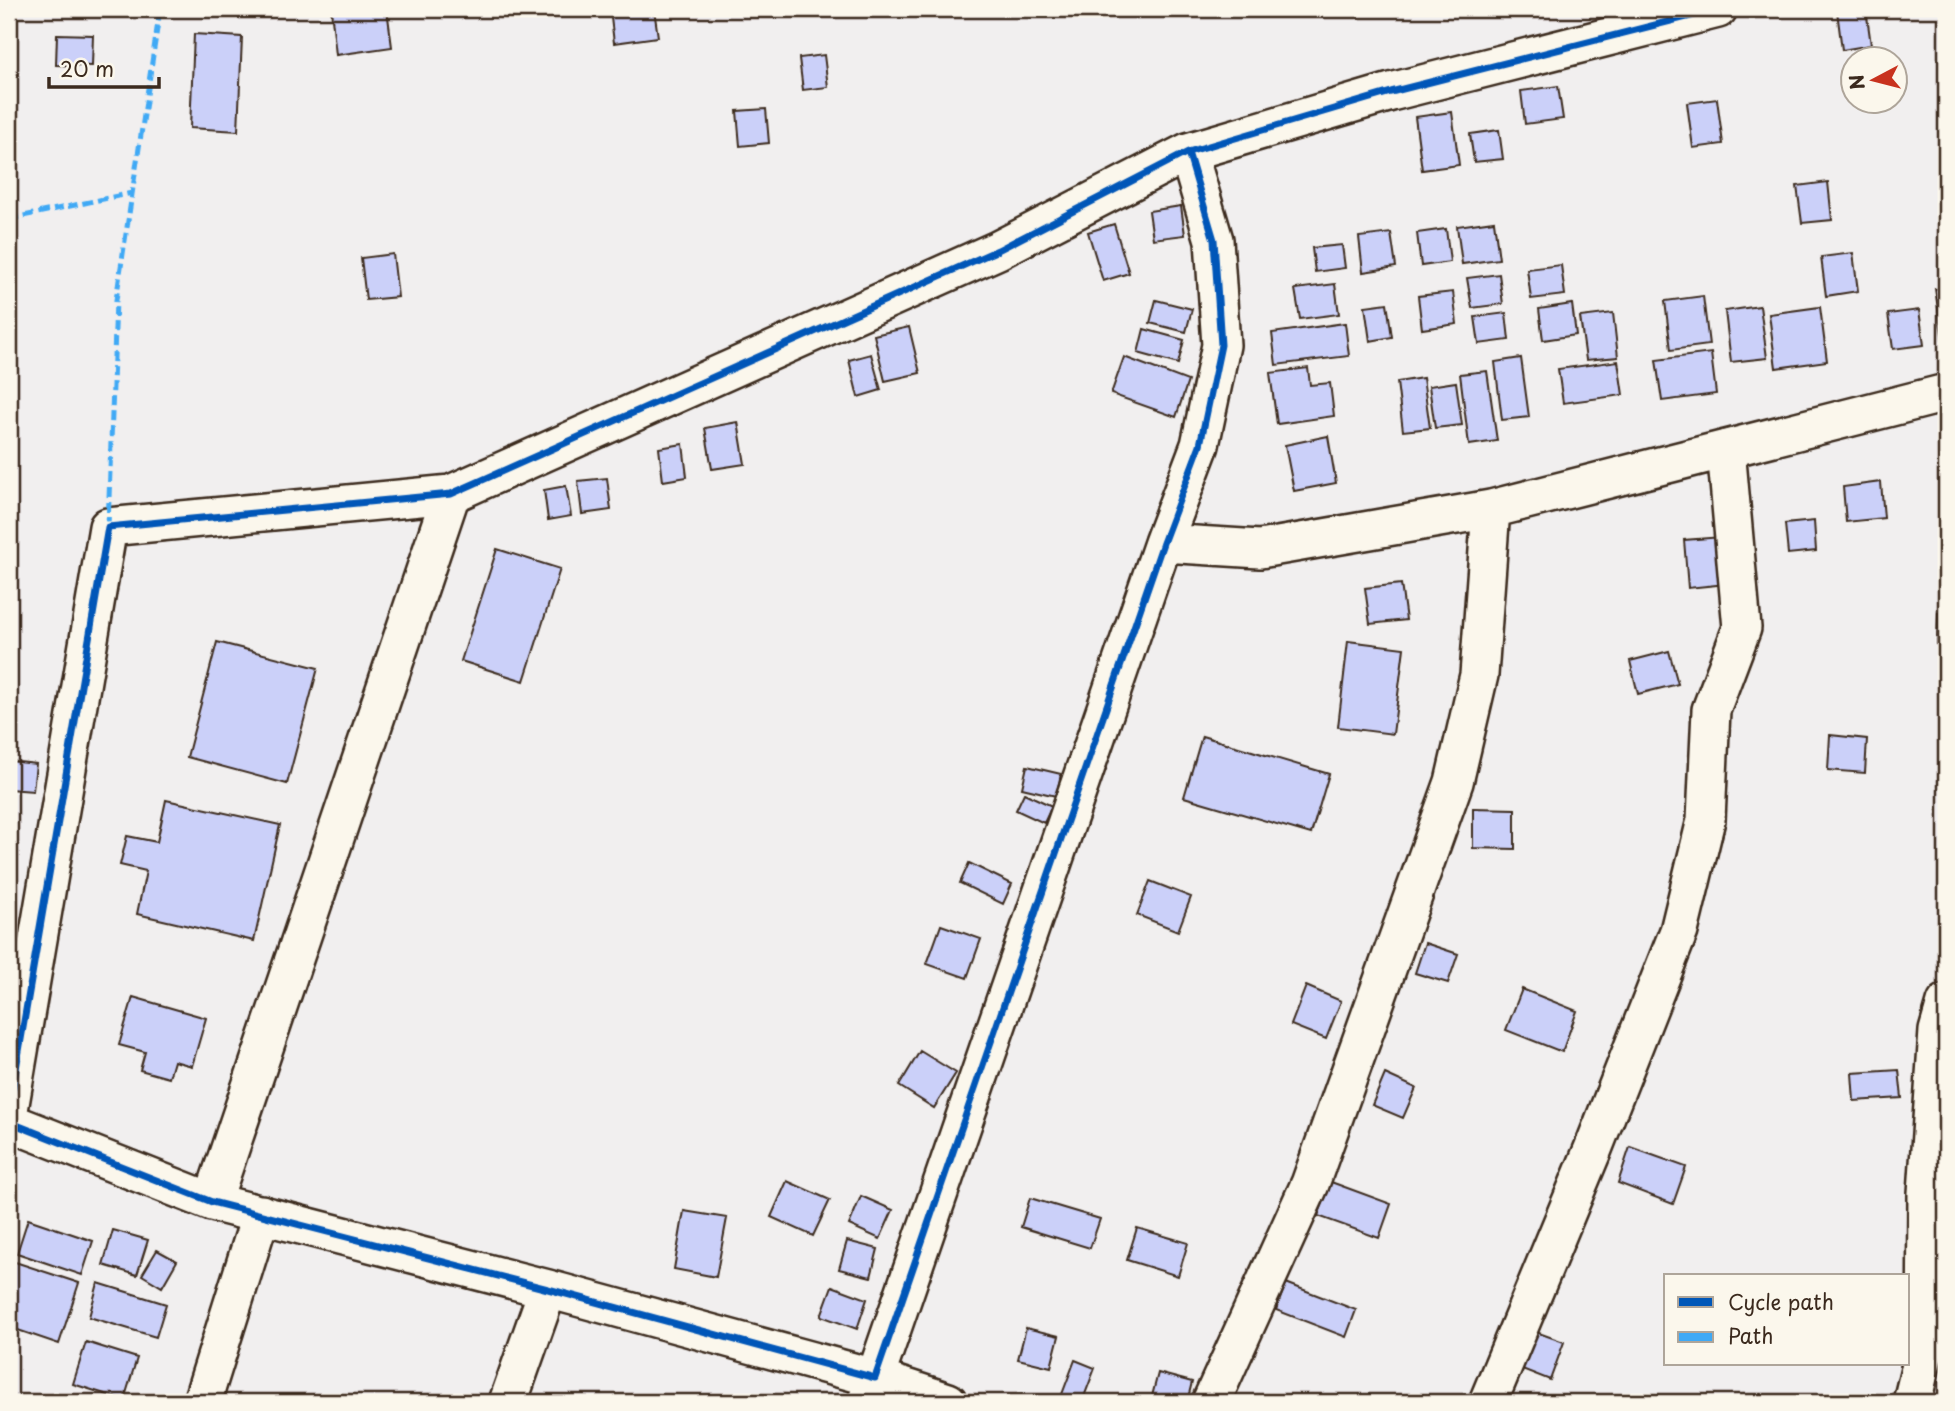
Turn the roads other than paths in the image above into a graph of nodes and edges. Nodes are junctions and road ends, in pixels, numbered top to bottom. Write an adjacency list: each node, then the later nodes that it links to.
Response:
1 (1718, 9): 2 (street)
2 (1188, 152): 5 (street); 7 (street)
3 (1946, 393): 4 (street)
4 (1726, 449): 6 (street); 19 (street)
5 (451, 494): 9 (street); 11 (street)
6 (1491, 509): 7 (street); 18 (street)
7 (1163, 543): 14 (street)
8 (1946, 1003): 20 (street)
9 (9, 1110)
10 (9, 1122): 11 (street)
11 (212, 1202): 12 (street)
12 (261, 1214): 13 (street); 15 (street)
13 (548, 1289): 14 (street); 16 (street)
14 (871, 1390): 17 (street)
15 (202, 1402)
16 (508, 1402)
17 (948, 1402)
18 (1211, 1402)
19 (1488, 1402)
20 (1912, 1402)

